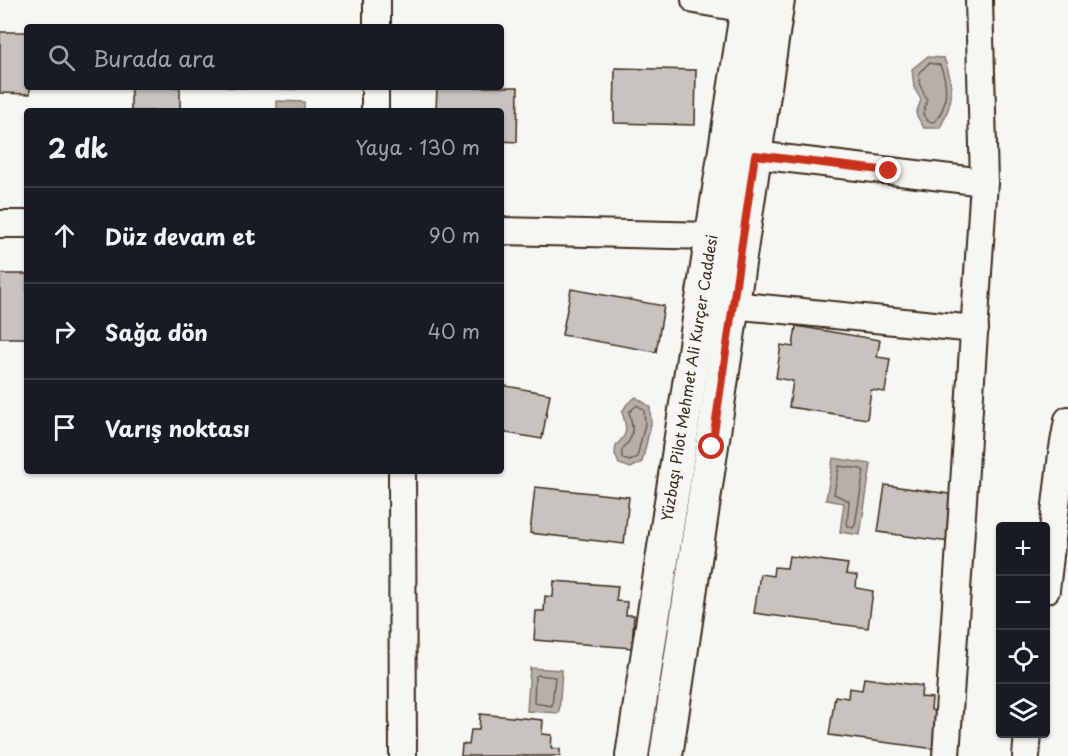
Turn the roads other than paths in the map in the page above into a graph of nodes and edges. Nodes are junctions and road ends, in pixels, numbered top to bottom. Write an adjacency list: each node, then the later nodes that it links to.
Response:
1 (377, 0): 6 (street)
2 (695, 0): 5 (street)
3 (778, 0): 9 (main road, Yüzbaşı Pilot Mehmet Ali Kurçer Caddesi)
4 (979, 0): 10 (street)
5 (747, 5): 14 (main road, Yüzbaşı Pilot Mehmet Ali Kurçer Caddesi)
6 (377, 24)
7 (375, 90): 8 (street)
8 (375, 108)
9 (755, 155): 10 (street); 15 (main road, Yüzbaşı Pilot Mehmet Ali Kurçer Caddesi)
10 (984, 182): 16 (street)
11 (0, 224): 12 (street)
12 (24, 224)
13 (504, 231): 14 (street)
14 (712, 236): 23 (main road, Yüzbaşı Pilot Mehmet Ali Kurçer Caddesi)
15 (732, 305): 16 (street); 24 (main road, Yüzbaşı Pilot Mehmet Ali Kurçer Caddesi)
16 (975, 329): 25 (street)
17 (1068, 420): 18 (street)
18 (1065, 455): 20 (street)
19 (402, 474): 22 (street)
20 (1048, 576)
21 (1028, 738): 26 (street)
22 (402, 756)
23 (632, 756)
24 (666, 756)
25 (946, 756)
26 (1026, 756)

